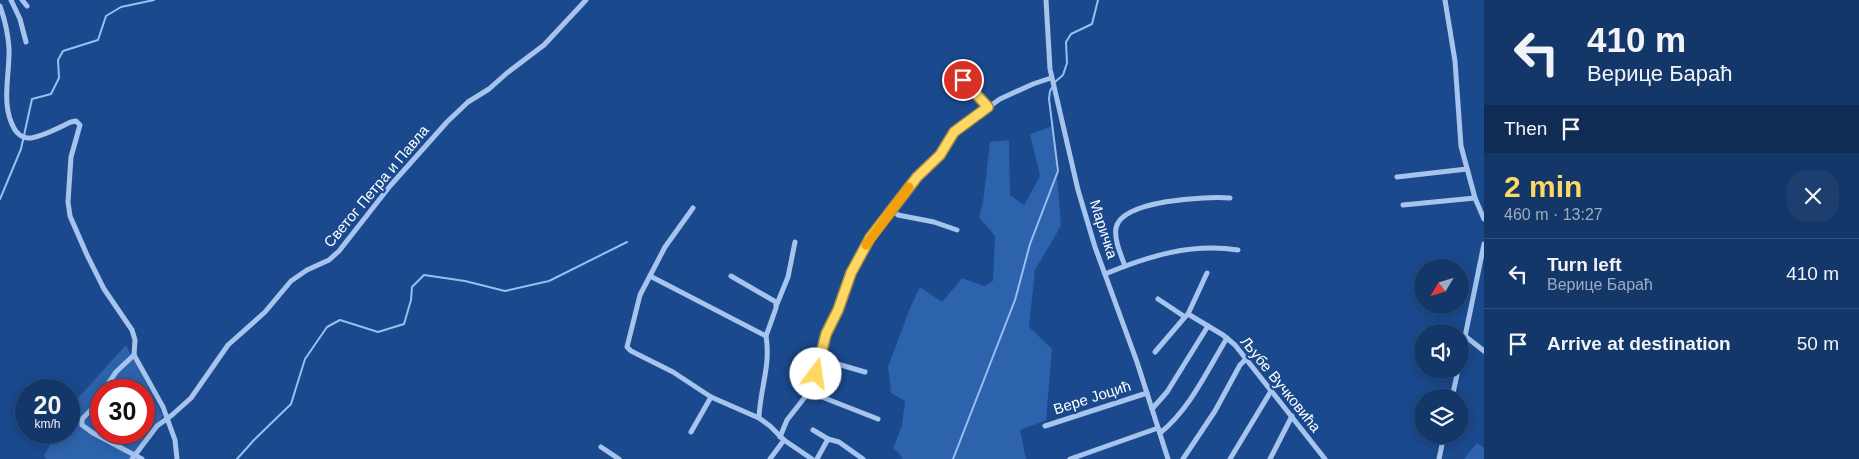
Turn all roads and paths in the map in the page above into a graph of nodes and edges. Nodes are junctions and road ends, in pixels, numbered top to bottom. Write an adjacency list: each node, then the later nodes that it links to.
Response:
1 (11, 0): 8 (street)
2 (22, 0): 7 (street)
3 (586, 0): 51 (street, Светог Петра и Павла)
4 (1046, 0): 10 (street, Маричка)
5 (1445, 0): 12 (street)
6 (0, 6): 39 (street)
7 (26, 6)
8 (26, 42)
9 (956, 69): 11 (street)
10 (1052, 80): 11 (street); 25 (street, Маричка)
11 (988, 107): 18 (street)
12 (1467, 170): 13 (street); 15 (street)
13 (1397, 177)
14 (1230, 198): 24 (street)
15 (1475, 198): 16 (street); 19 (street)
16 (1403, 205)
17 (693, 208): 27 (street)
18 (892, 210): 20 (street); 40 (street)
19 (1484, 219)
20 (957, 230)
21 (795, 242): 30 (street)
22 (1484, 244): 32 (street)
23 (1238, 250): 24 (street)
24 (1125, 266): 25 (street)
25 (1105, 274): 46 (street, Маричка)
26 (1207, 274): 31 (street)
27 (650, 276): 34 (street); 47 (street)
28 (731, 276): 30 (street)
29 (1158, 299): 31 (street, Љубе Вучковића)
30 (777, 305): 34 (street)
31 (1186, 315): 33 (street, Љубе Вучковића); 38 (street)
32 (1467, 324)
33 (1208, 326): 35 (street, Љубе Вучковића); 48 (street)
34 (766, 336): 52 (street)
35 (1227, 338): 41 (street, Љубе Вучковића); 56 (street)
36 (1469, 339): 37 (street)
37 (1484, 351)
38 (1155, 352)
39 (134, 355): 43 (street); 51 (street)
40 (820, 359): 42 (street); 45 (street)
41 (1246, 359): 44 (street, Љубе Вучковића); 75 (street)
42 (865, 372)
43 (111, 379)
44 (1270, 391): 50 (street, Љубе Вучковића); 76 (street)
45 (808, 392): 53 (street); 59 (street)
46 (1147, 393): 48 (street, Маричка); 54 (street, Вере Јоцић)
47 (711, 397): 52 (street); 58 (street)
48 (1152, 409): 56 (street, Маричка)
49 (90, 411): 57 (street)
50 (1292, 416): 65 (street, Љубе Вучковића); 77 (street)
51 (167, 418): 64 (street, Светог Петра и Павла); 67 (street)
52 (758, 418): 59 (street)
53 (878, 419)
54 (1045, 426)
55 (813, 430): 60 (street)
56 (1159, 431): 73 (street); 74 (street, Маричка)
57 (90, 432)
58 (691, 432)
59 (782, 438): 69 (street); 70 (street)
60 (828, 439): 71 (street); 72 (street)
61 (110, 444): 64 (street)
62 (1442, 444): 78 (street)
63 (601, 447): 68 (street)
64 (134, 458): 66 (street)
65 (1323, 458)
66 (142, 459)
67 (177, 459)
68 (619, 459)
69 (770, 459)
70 (812, 459)
71 (817, 459)
72 (863, 459)
73 (1070, 459)
74 (1168, 459)
75 (1184, 459)
76 (1230, 459)
77 (1270, 459)
78 (1439, 459)

